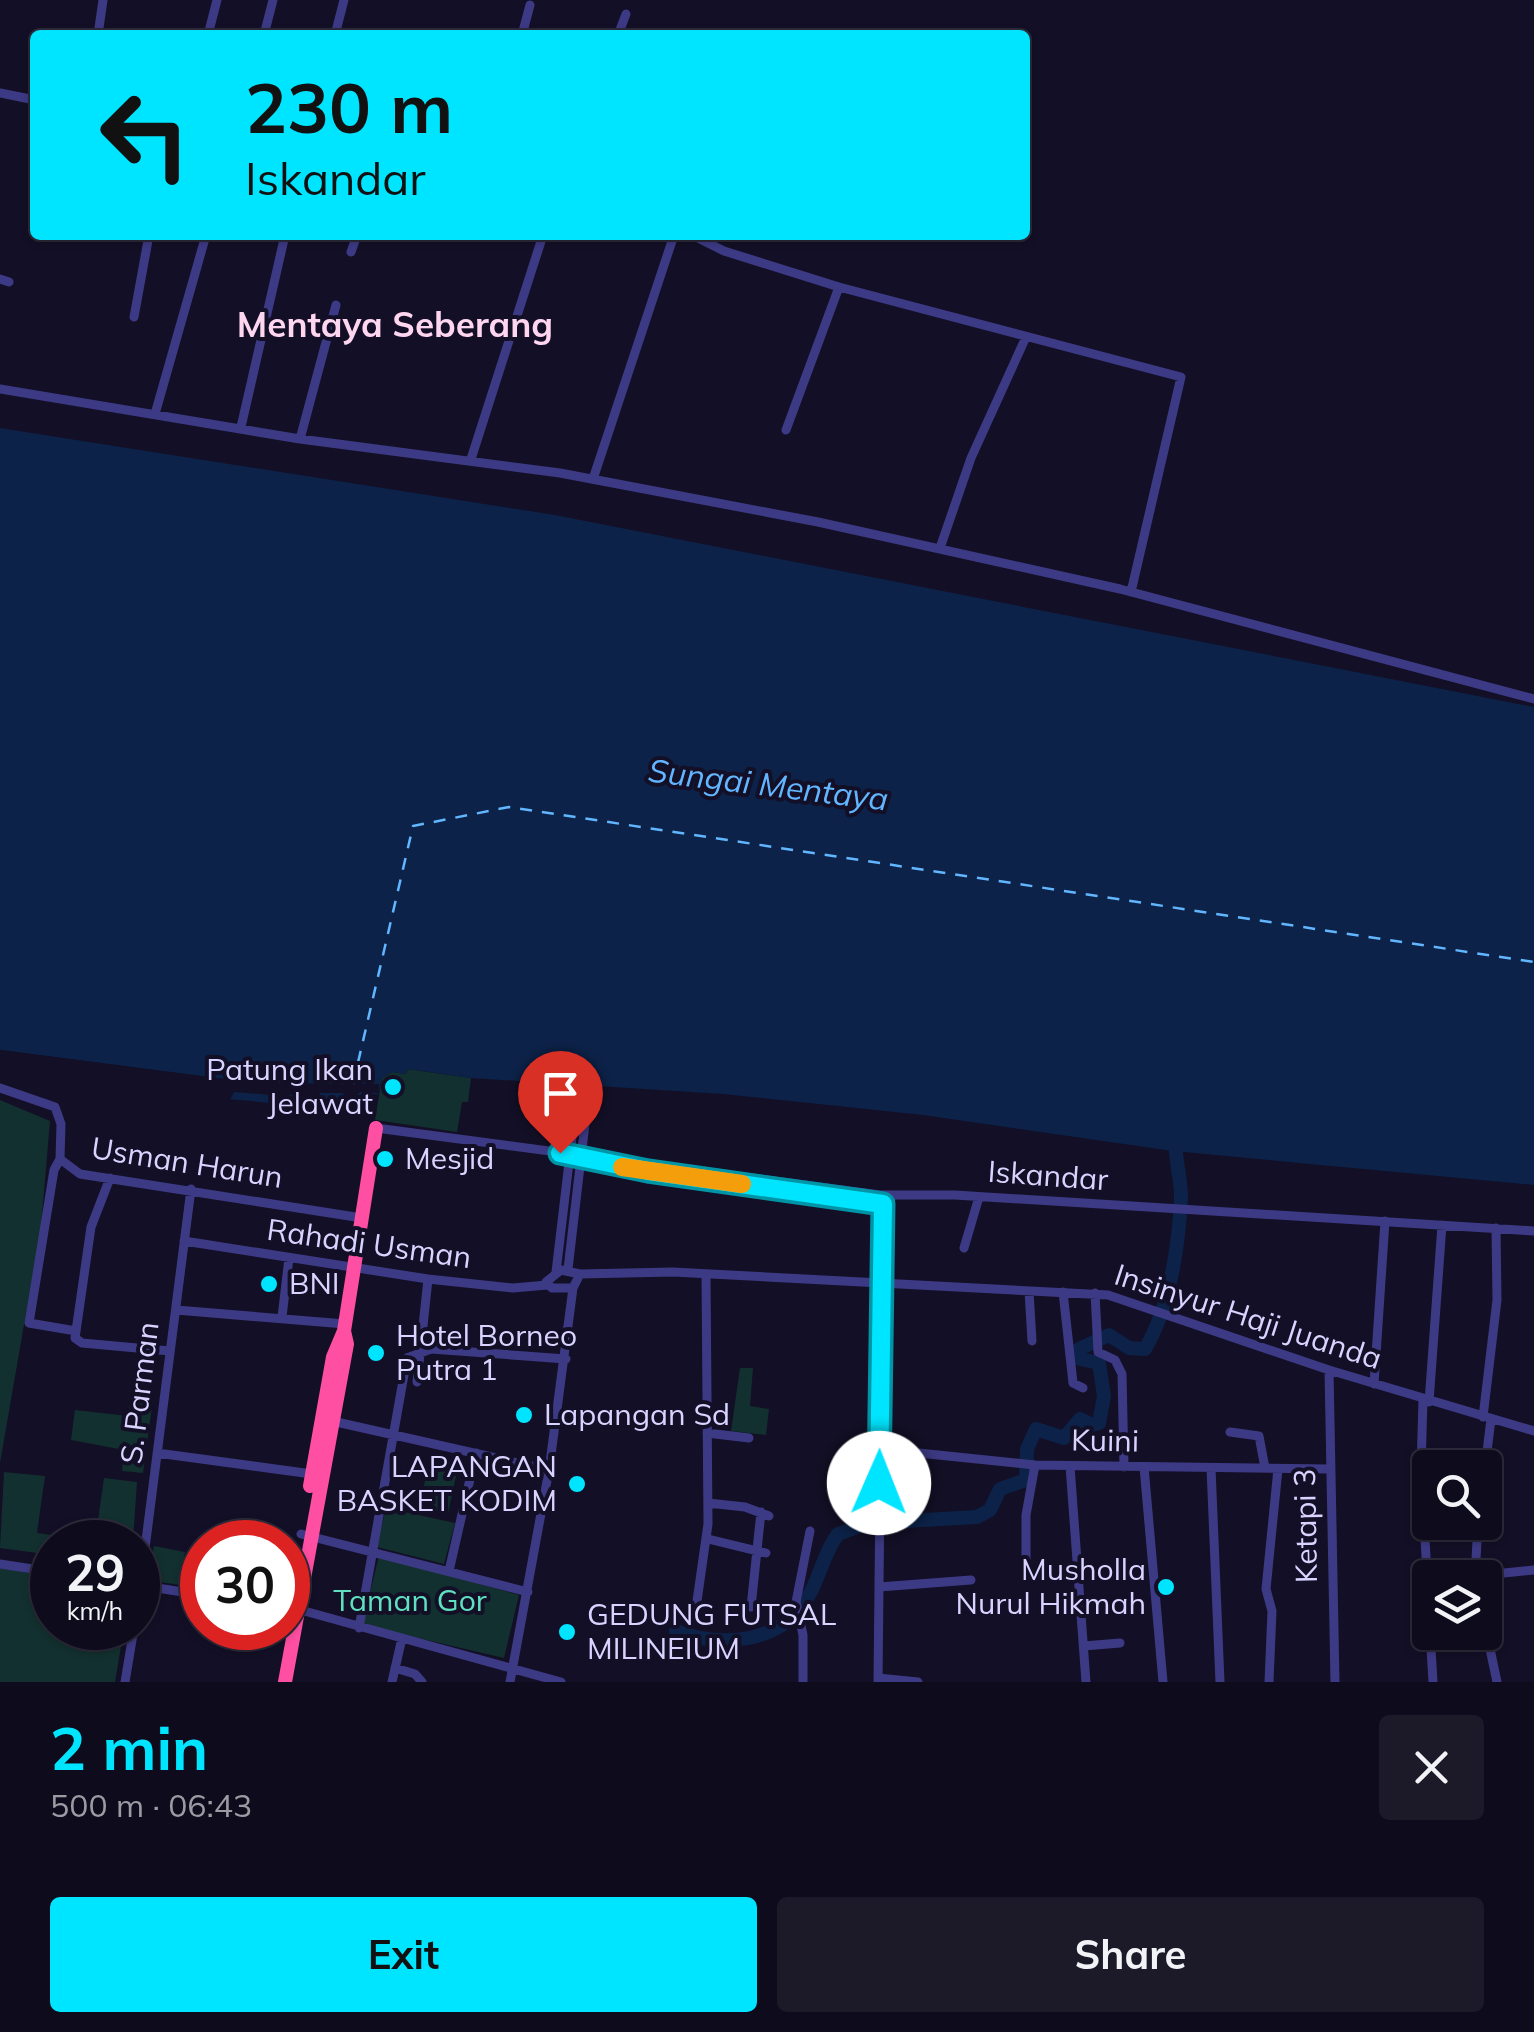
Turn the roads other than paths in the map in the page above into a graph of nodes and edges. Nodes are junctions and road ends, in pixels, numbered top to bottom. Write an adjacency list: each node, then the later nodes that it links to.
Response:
1 (103, 0): 7 (street)
2 (217, 0): 8 (street)
3 (273, 0): 9 (street)
4 (344, 0): 10 (street)
5 (530, 5): 11 (street)
6 (626, 14): 12 (street)
7 (99, 30)
8 (209, 30)
9 (265, 30)
10 (336, 30)
11 (523, 30)
12 (620, 30)
13 (0, 93): 14 (street)
14 (30, 99)
15 (149, 240): 25 (street)
16 (205, 240): 28 (street)
17 (284, 240): 29 (street)
18 (355, 240): 22 (street)
19 (541, 240): 32 (street)
20 (672, 240): 33 (street)
21 (702, 240): 23 (street)
22 (351, 252)
23 (840, 287): 26 (street); 30 (street)
24 (336, 305): 31 (street)
25 (134, 317)
26 (1026, 337): 34 (street); 35 (street)
27 (0, 389): 28 (street)
28 (154, 414): 29 (street)
29 (241, 427): 31 (street)
30 (786, 430)
31 (300, 439): 32 (street)
32 (471, 460): 33 (street)
33 (593, 479): 34 (street)
34 (940, 548): 35 (street)
35 (1131, 592): 36 (street)
36 (1534, 699)
37 (0, 1088): 40 (street, Usman Harun)
38 (376, 1128): 39 (street, Iskandar); 46 (highway)
39 (573, 1156): 43 (street, Iskandar); 45 (street, Iskandar); 55 (street); 56 (street)
40 (60, 1159): 41 (street, Usman Harun); 69 (street)
41 (110, 1178): 42 (street, Usman Harun); 69 (street)
42 (191, 1189): 46 (street, Usman Harun); 51 (street, S. Parman)
43 (893, 1196): 44 (street, Iskandar); 45 (street)
44 (978, 1196): 47 (street, Iskandar); 52 (street)
45 (883, 1204): 61 (street)
46 (362, 1218): 54 (highway)
47 (1384, 1221): 48 (street, Iskandar); 76 (street)
48 (1442, 1225): 49 (street, Iskandar); 78 (street)
49 (1496, 1228): 50 (street, Iskandar); 79 (street)
50 (1534, 1231)
51 (184, 1241): 53 (street, Rahadi Usman); 66 (street, S. Parman)
52 (964, 1248)
53 (289, 1258): 54 (street, Rahadi Usman); 67 (street)
54 (354, 1268): 59 (street, Rahadi Usman); 68 (highway)
55 (568, 1269): 56 (street); 57 (street)
56 (556, 1272): 60 (street)
57 (580, 1274): 58 (street); 62 (street)
58 (706, 1274): 61 (street); 83 (street)
59 (428, 1279): 60 (street, Rahadi Usman); 71 (street)
60 (546, 1285): 62 (street, Rahadi Usman)
61 (880, 1285): 63 (street, Insinyur Haji Juanda); 86 (street)
62 (573, 1288): 73 (street)
63 (1029, 1291): 64 (street, Insinyur Haji Juanda); 70 (street)
64 (1063, 1292): 65 (street, Insinyur Haji Juanda); 77 (street)
65 (1095, 1293): 74 (street, Insinyur Haji Juanda); 92 (street)
66 (176, 1310): 67 (street); 72 (street, S. Parman)
67 (282, 1317): 68 (street)
68 (345, 1328): 80 (highway); 99 (highway)
69 (76, 1331): 72 (street)
70 (1032, 1341)
71 (420, 1350): 73 (street); 75 (street); 84 (street)
72 (170, 1351): 88 (street, S. Parman)
73 (566, 1359): 98 (street)
74 (1329, 1370): 76 (street, Insinyur Haji Juanda); 97 (street, Ketapi 3)
75 (418, 1382)
76 (1374, 1384): 78 (street, Insinyur Haji Juanda)
77 (1083, 1388)
78 (1426, 1400): 79 (street, Insinyur Haji Juanda); 109 (street)
79 (1487, 1418): 81 (street, Insinyur Haji Juanda); 87 (street)
80 (332, 1421): 84 (street); 103 (highway)
81 (1534, 1431)
82 (1230, 1432): 95 (street)
83 (707, 1433): 85 (street); 100 (street)
84 (394, 1435): 89 (street); 107 (street)
85 (749, 1438)
86 (880, 1449): 90 (street, Kuini); 117 (street)
87 (1486, 1450)
88 (157, 1453): 99 (street); 101 (street, S. Parman)
89 (476, 1453): 98 (street); 113 (street)
90 (1030, 1464): 91 (street, Kuini); 115 (street)
91 (1070, 1466): 92 (street, Kuini); 125 (street)
92 (1124, 1467): 93 (street, Kuini)
93 (1144, 1467): 94 (street, Kuini); 144 (street)
94 (1211, 1468): 95 (street, Kuini); 145 (street)
95 (1265, 1468): 96 (street, Kuini)
96 (1278, 1468): 97 (street, Kuini); 146 (street)
97 (1330, 1469): 147 (street, Ketapi 3)
98 (550, 1470): 118 (street)
99 (312, 1474): 102 (highway)
100 (708, 1502): 106 (street); 108 (street)
101 (148, 1520)
102 (307, 1520)
103 (309, 1520)
104 (810, 1531): 141 (street)
105 (310, 1536): 107 (street)
106 (708, 1538): 108 (street); 121 (street)
107 (373, 1552): 113 (street); 122 (street)
108 (761, 1552): 119 (street)
109 (1426, 1560)
110 (0, 1564): 111 (street)
111 (30, 1569)
112 (1534, 1570): 114 (street)
113 (449, 1571): 118 (street)
114 (1502, 1574)
115 (1026, 1576)
116 (972, 1580): 117 (street)
117 (879, 1587): 133 (street)
118 (528, 1592): 132 (street)
119 (751, 1607)
120 (310, 1613): 122 (street)
121 (695, 1615)
122 (359, 1628): 123 (street)
123 (402, 1638): 131 (street); 132 (street)
124 (1120, 1643): 125 (street)
125 (1084, 1646): 143 (street)
126 (130, 1650): 134 (street)
127 (280, 1650): 135 (highway)
128 (288, 1650): 136 (highway)
129 (1432, 1650): 148 (street)
130 (1490, 1650): 149 (street)
131 (395, 1668): 137 (street); 138 (street)
132 (513, 1669): 139 (street); 140 (street)
133 (878, 1680): 142 (street)
134 (125, 1682)
135 (275, 1682)
136 (285, 1682)
137 (392, 1682)
138 (422, 1682)
139 (510, 1682)
140 (561, 1682)
141 (803, 1682)
142 (918, 1682)
143 (1086, 1682)
144 (1163, 1682)
145 (1220, 1682)
146 (1270, 1682)
147 (1334, 1682)
148 (1434, 1682)
149 (1497, 1682)

